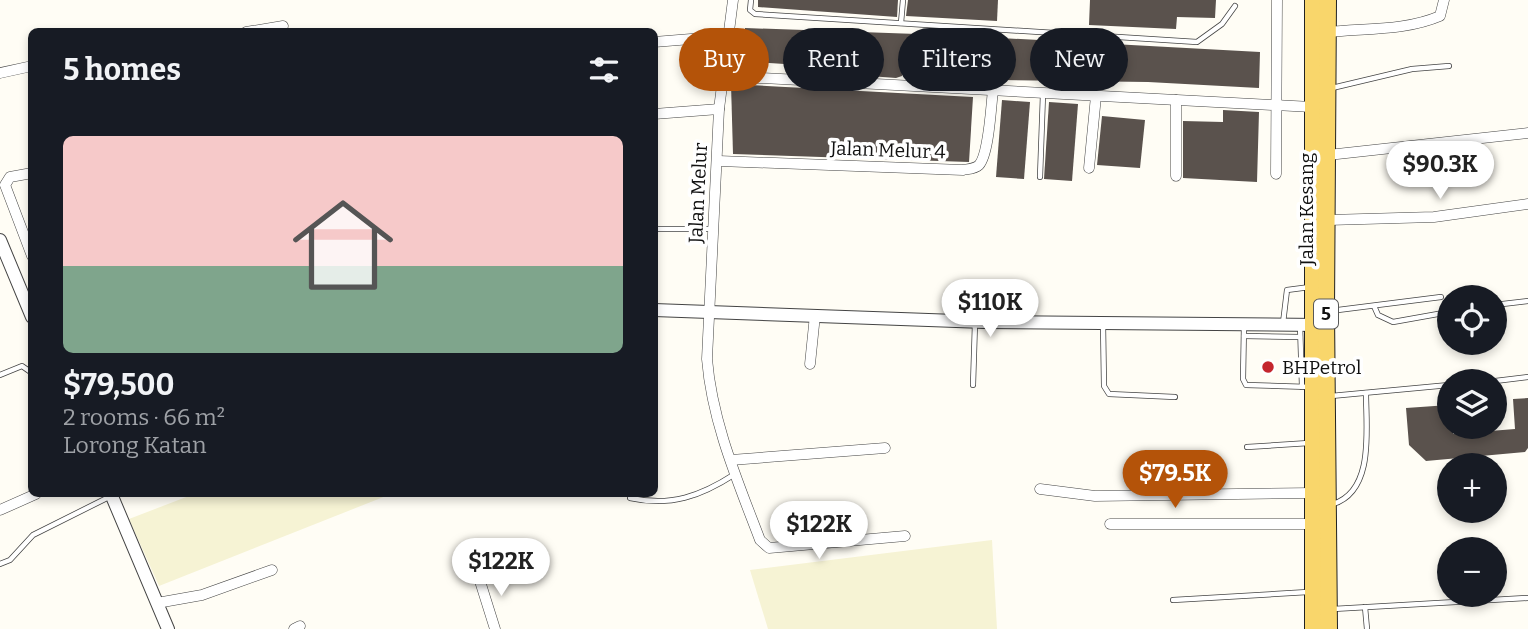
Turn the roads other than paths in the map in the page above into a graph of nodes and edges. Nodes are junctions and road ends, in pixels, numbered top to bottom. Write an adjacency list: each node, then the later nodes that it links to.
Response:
1 (733, 0): 12 (street, Jalan Melur)
2 (751, 0): 9 (lane)
3 (903, 0): 9 (lane)
4 (1278, 0): 28 (street)
5 (1312, 0): 29 (main road, Jalan Kesang / 5)
6 (1328, 0): 13 (main road, Jalan Kesang / 5)
7 (1444, 0): 13 (street)
8 (1235, 6): 9 (lane)
9 (901, 23)
10 (284, 26): 11 (street)
11 (271, 28)
12 (729, 28)
13 (1328, 32): 21 (main road, Jalan Kesang / 5)
14 (679, 40): 15 (street)
15 (658, 42)
16 (1449, 66): 21 (lane)
17 (28, 67): 18 (street)
18 (0, 73)
19 (769, 78): 20 (street)
20 (898, 85)
21 (1328, 89): 33 (main road, Jalan Kesang / 5)
22 (721, 91): 30 (street, Jalan Melur)
23 (993, 91): 34 (street, Jalan Melur 4)
24 (1010, 91): 25 (street)
25 (1043, 93): 26 (street); 39 (lane)
26 (1096, 96): 27 (street); 35 (street)
27 (1176, 100): 28 (street); 38 (street)
28 (1277, 105): 29 (street); 37 (street)
29 (1312, 107): 46 (main road, Jalan Kesang / 5)
30 (719, 109): 31 (street); 34 (street, Jalan Melur)
31 (658, 114)
32 (1528, 133): 33 (street)
33 (1328, 155): 41 (main road, Jalan Kesang / 5)
34 (719, 161): 43 (street, Jalan Melur)
35 (1089, 168)
36 (28, 174): 45 (street)
37 (1276, 174)
38 (1176, 176)
39 (1040, 177)
40 (1528, 205): 41 (street)
41 (1336, 220): 57 (main road, Jalan Kesang / 5)
42 (658, 229): 43 (lane)
43 (714, 229): 53 (street, Jalan Melur)
44 (0, 240): 51 (street)
45 (28, 246)
46 (1311, 287): 57 (main road, Jalan Kesang / 5); 59 (lane)
47 (1437, 298): 50 (lane)
48 (1528, 301): 49 (lane)
49 (1507, 303)
50 (1374, 306): 54 (lane); 57 (lane)
51 (28, 307)
52 (658, 310): 53 (street)
53 (709, 312): 55 (street); 75 (street, Jalan Melur)
54 (1437, 314)
55 (815, 315): 56 (street); 61 (street)
56 (975, 322): 58 (street); 66 (lane)
57 (1316, 322): 59 (street); 60 (lane); 68 (main road, Jalan Kesang / 5); 70 (main road, Jalan Kesang / 5)
58 (1103, 323): 60 (street); 71 (lane)
59 (1283, 324): 60 (street)
60 (1244, 330): 68 (lane)
61 (810, 364)
62 (28, 370): 63 (lane)
63 (0, 375)
64 (1528, 377): 65 (lane)
65 (1507, 380)
66 (973, 385)
67 (1437, 386): 69 (lane)
68 (1307, 387): 72 (main road, Jalan Kesang / 5)
69 (1366, 393): 70 (lane); 83 (lane)
70 (1334, 396): 83 (main road, Jalan Kesang / 5)
71 (1175, 397)
72 (1312, 443): 73 (lane); 78 (main road, Jalan Kesang / 5)
73 (1247, 447)
74 (885, 448): 75 (street)
75 (731, 460): 76 (street, Jalan Melur)
76 (736, 474): 82 (lane); 87 (street, Jalan Melur)
77 (1040, 489): 78 (street)
78 (1313, 493): 86 (main road, Jalan Kesang / 5)
79 (29, 497): 84 (street)
80 (106, 497): 88 (lane)
81 (113, 497): 94 (street)
82 (630, 498)
83 (1334, 504): 96 (main road, Jalan Kesang / 5)
84 (0, 510)
85 (1110, 524): 86 (street)
86 (1313, 524): 91 (main road, Jalan Kesang / 5)
87 (905, 536)
88 (0, 564)
89 (272, 570): 94 (street)
90 (479, 578): 98 (street)
91 (1313, 592): 93 (lane); 99 (main road, Jalan Kesang / 5)
92 (1528, 598): 95 (lane)
93 (1172, 600)
94 (157, 603): 97 (street)
95 (1365, 607): 96 (lane); 101 (lane)
96 (1334, 608): 100 (main road, Jalan Kesang / 5)
97 (168, 629)
98 (494, 629)
99 (1313, 629)
100 (1329, 629)
101 (1367, 629)

